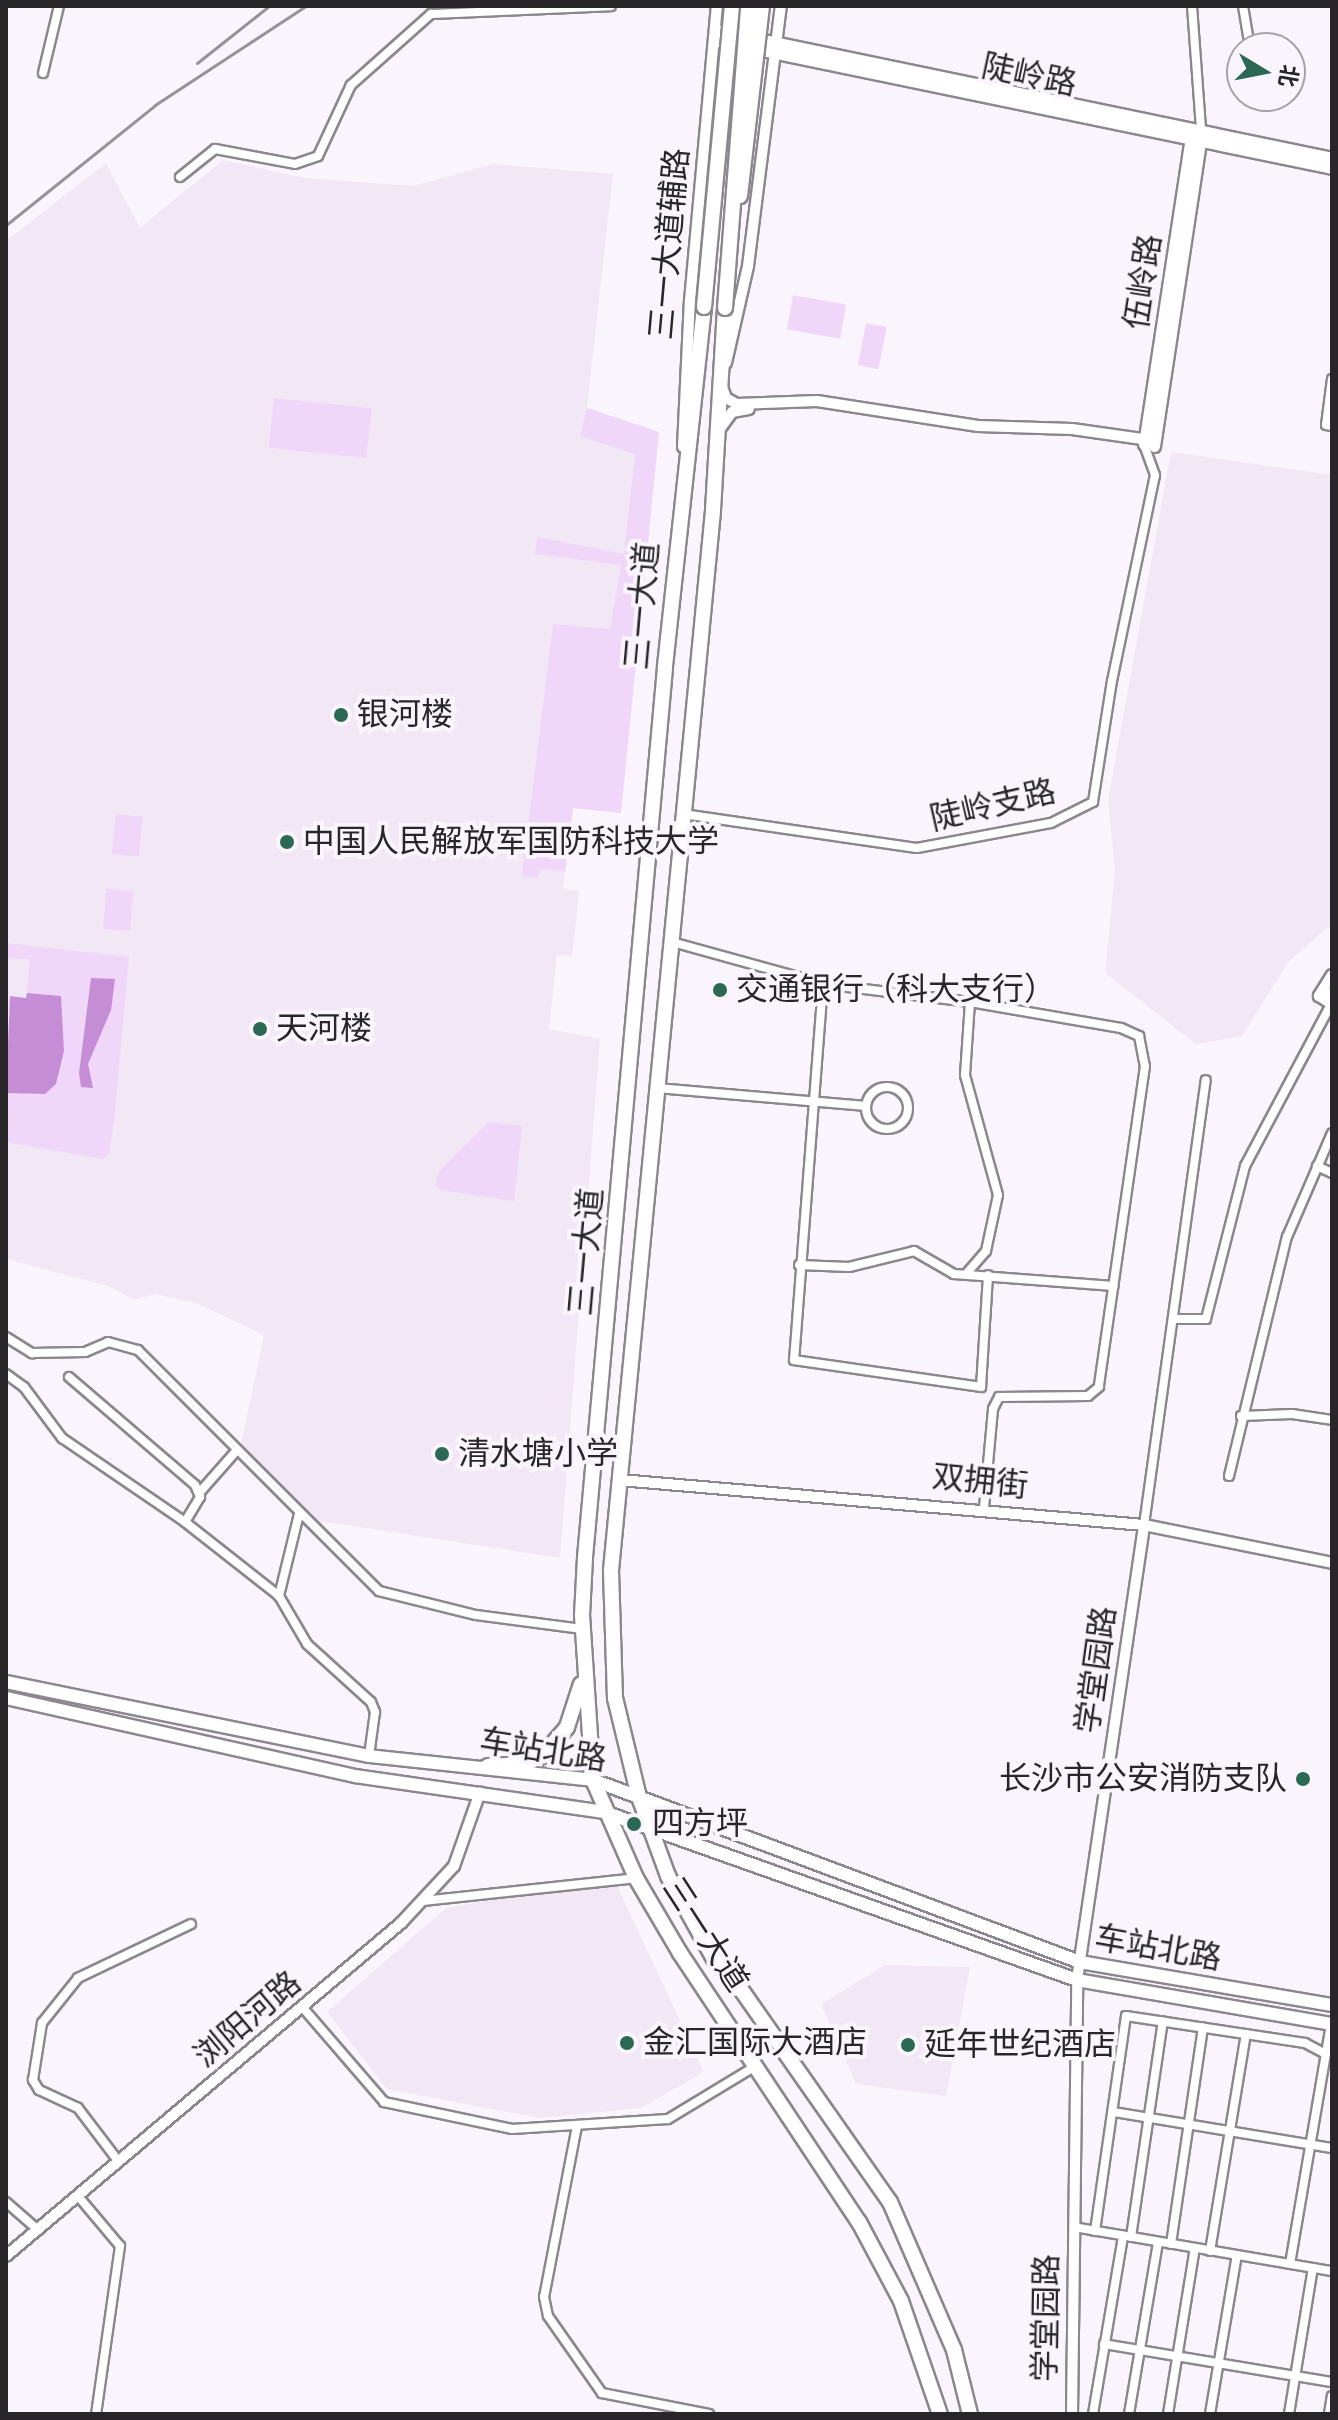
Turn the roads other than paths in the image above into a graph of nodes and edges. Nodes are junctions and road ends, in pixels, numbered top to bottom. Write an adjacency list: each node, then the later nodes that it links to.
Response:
1 (59, 6): 13 (street)
2 (611, 6): 17 (street)
3 (717, 6): 11 (street, 三一大道辅路)
4 (732, 6): 24 (highway, 三一大道, bridge)
5 (748, 6): 18 (highway, 三一大道, bridge)
6 (762, 6): 18 (highway, bridge)
7 (781, 6): 12 (street)
8 (1192, 6): 14 (street)
9 (1243, 6): 10 (street)
10 (1247, 32)
11 (714, 35): 12 (main road, 陡岭路); 24 (street, 三一大道辅路)
12 (776, 46): 14 (main road, 陡岭路); 20 (street)
13 (43, 73)
14 (1196, 133): 15 (main road, 陡岭路); 16 (main road, 陡岭路); 23 (main road, 伍岭路)
15 (1332, 158)
16 (1332, 168)
17 (180, 177)
18 (732, 235): 20 (highway, 三一大道, bridge)
19 (1332, 379): 21 (street)
20 (721, 384): 22 (highway, 三一大道); 23 (street)
21 (1332, 426)
22 (718, 436): 23 (street); 25 (highway, 三一大道)
23 (1149, 443): 25 (street, 陡岭支路)
24 (682, 487): 60 (highway, 三一大道)
25 (683, 814): 26 (highway, 三一大道)
26 (672, 942): 28 (street); 32 (highway, 三一大道)
27 (1332, 975): 29 (street)
28 (823, 984): 30 (street); 33 (street)
29 (1330, 1001): 42 (street)
30 (970, 1002): 39 (street); 41 (street)
31 (1206, 1080): 42 (street, 学堂园路)
32 (657, 1088): 33 (street); 52 (highway, 三一大道)
33 (813, 1101): 34 (street); 38 (street)
34 (866, 1106): 34 (street)
35 (1332, 1133): 36 (street)
36 (1317, 1166): 37 (street); 48 (street)
37 (1332, 1173)
38 (799, 1265): 39 (street); 46 (street)
39 (966, 1274): 40 (street)
40 (988, 1275): 41 (street); 46 (street)
41 (1114, 1286): 47 (street)
42 (1173, 1319): 57 (street, 学堂园路)
43 (6, 1337): 50 (street)
44 (6, 1374): 56 (street)
45 (69, 1377): 53 (street)
46 (981, 1387): 47 (street)
47 (995, 1402): 54 (street)
48 (1241, 1416): 49 (street); 51 (street)
49 (1332, 1420)
50 (237, 1450): 53 (street); 55 (street)
51 (1229, 1476)
52 (620, 1480): 54 (street, 双拥街); 68 (highway, 三一大道)
53 (200, 1492): 56 (street)
54 (984, 1508): 57 (street, 双拥街)
55 (299, 1514): 59 (street); 60 (street)
56 (185, 1522): 59 (street)
57 (1144, 1525): 58 (street, 双拥街); 74 (street, 学堂园路)
58 (1332, 1563)
59 (279, 1596): 64 (street)
60 (582, 1629): 61 (highway, 三一大道)
61 (584, 1672): 65 (highway); 66 (highway, 三一大道)
62 (6, 1682): 64 (main road, 车站北路)
63 (6, 1698): 67 (main road, 车站北路)
64 (369, 1756): 65 (main road, 车站北路)
65 (488, 1766): 66 (main road, 车站北路)
66 (593, 1780): 68 (main road, 车站北路); 69 (highway, 三一大道)
67 (480, 1792): 69 (main road, 车站北路); 72 (street, 浏阳河路)
68 (639, 1797): 70 (highway, 三一大道); 74 (main road, 车站北路)
69 (604, 1812): 70 (main road, 车站北路); 71 (highway, 三一大道)
70 (648, 1825): 75 (main road, 车站北路); 117 (highway, 三一大道)
71 (636, 1878): 72 (street); 83 (highway, 三一大道)
72 (422, 1901): 77 (street, 浏阳河路)
73 (191, 1924): 91 (street)
74 (1080, 1962): 75 (street, 学堂园路); 76 (main road, 车站北路)
75 (1077, 1980): 79 (main road, 车站北路); 94 (street, 学堂园路)
76 (1332, 2005)
77 (303, 2008): 87 (street); 91 (street, 浏阳河路)
78 (1163, 2021): 80 (street); 85 (street); 96 (street)
79 (1332, 2024): 82 (street)
80 (1203, 2027): 81 (street); 86 (street)
81 (1246, 2034): 82 (street); 88 (street)
82 (1326, 2054): 89 (street)
83 (757, 2065): 87 (street); 116 (highway, 三一大道)
84 (1114, 2112): 85 (street)
85 (1149, 2118): 86 (street); 97 (street)
86 (1189, 2124): 88 (street); 99 (street)
87 (577, 2126): 115 (street)
88 (1230, 2131): 89 (street); 101 (street)
89 (1311, 2145): 90 (street); 104 (street)
90 (1332, 2148)
91 (119, 2162): 92 (street, 浏阳河路)
92 (78, 2196): 95 (street, 浏阳河路); 114 (street)
93 (6, 2202): 95 (street)
94 (1074, 2227): 96 (street); 118 (street, 学堂园路)
95 (38, 2230): 103 (street, 浏阳河路)
96 (1095, 2231): 97 (street)
97 (1127, 2236): 98 (street); 107 (street)
98 (1158, 2242): 99 (street); 108 (street)
99 (1171, 2244): 100 (street)
100 (1195, 2248): 101 (street); 109 (street)
101 (1210, 2251): 102 (street)
102 (1237, 2255): 104 (street); 110 (street)
103 (6, 2256)
104 (1290, 2264): 105 (street)
105 (1313, 2268): 106 (street); 111 (street)
106 (1332, 2271)
107 (1104, 2344): 108 (street); 119 (street)
108 (1140, 2350): 109 (street); 120 (street)
109 (1177, 2356): 110 (street); 121 (street)
110 (1219, 2363): 111 (street); 122 (street)
111 (1295, 2376): 112 (street); 123 (street)
112 (1332, 2382)
113 (1332, 2396): 124 (street)
114 (96, 2414)
115 (709, 2414)
116 (940, 2414)
117 (970, 2414)
118 (1072, 2414)
119 (1093, 2414)
120 (1129, 2414)
121 (1168, 2414)
122 (1210, 2414)
123 (1289, 2414)
124 (1329, 2414)

